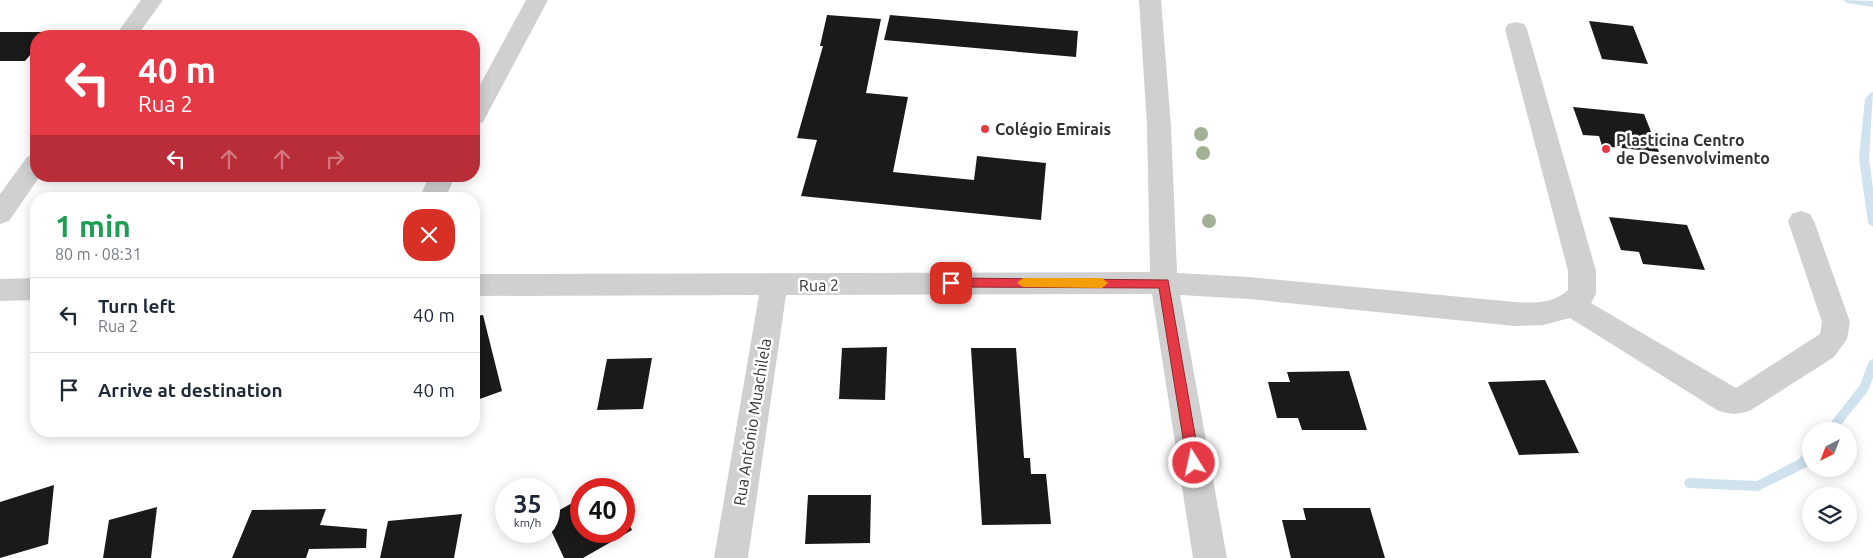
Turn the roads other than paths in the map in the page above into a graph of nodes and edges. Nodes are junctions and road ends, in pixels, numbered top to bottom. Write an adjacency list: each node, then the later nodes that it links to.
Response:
1 (152, 0): 5 (street)
2 (537, 0): 6 (street)
3 (1153, 7): 10 (street)
4 (1516, 29): 15 (street)
5 (130, 30)
6 (480, 106)
7 (30, 172): 8 (street)
8 (0, 214)
9 (1801, 221): 15 (street)
10 (1164, 283): 12 (street, Rua 2); 15 (street, Rua 2); 17 (street)
11 (480, 286): 12 (street, Rua 2)
12 (774, 286): 16 (street, Rua António Muachilela)
13 (30, 289): 14 (street)
14 (0, 290)
15 (1572, 305)
16 (731, 558)
17 (1210, 558)

